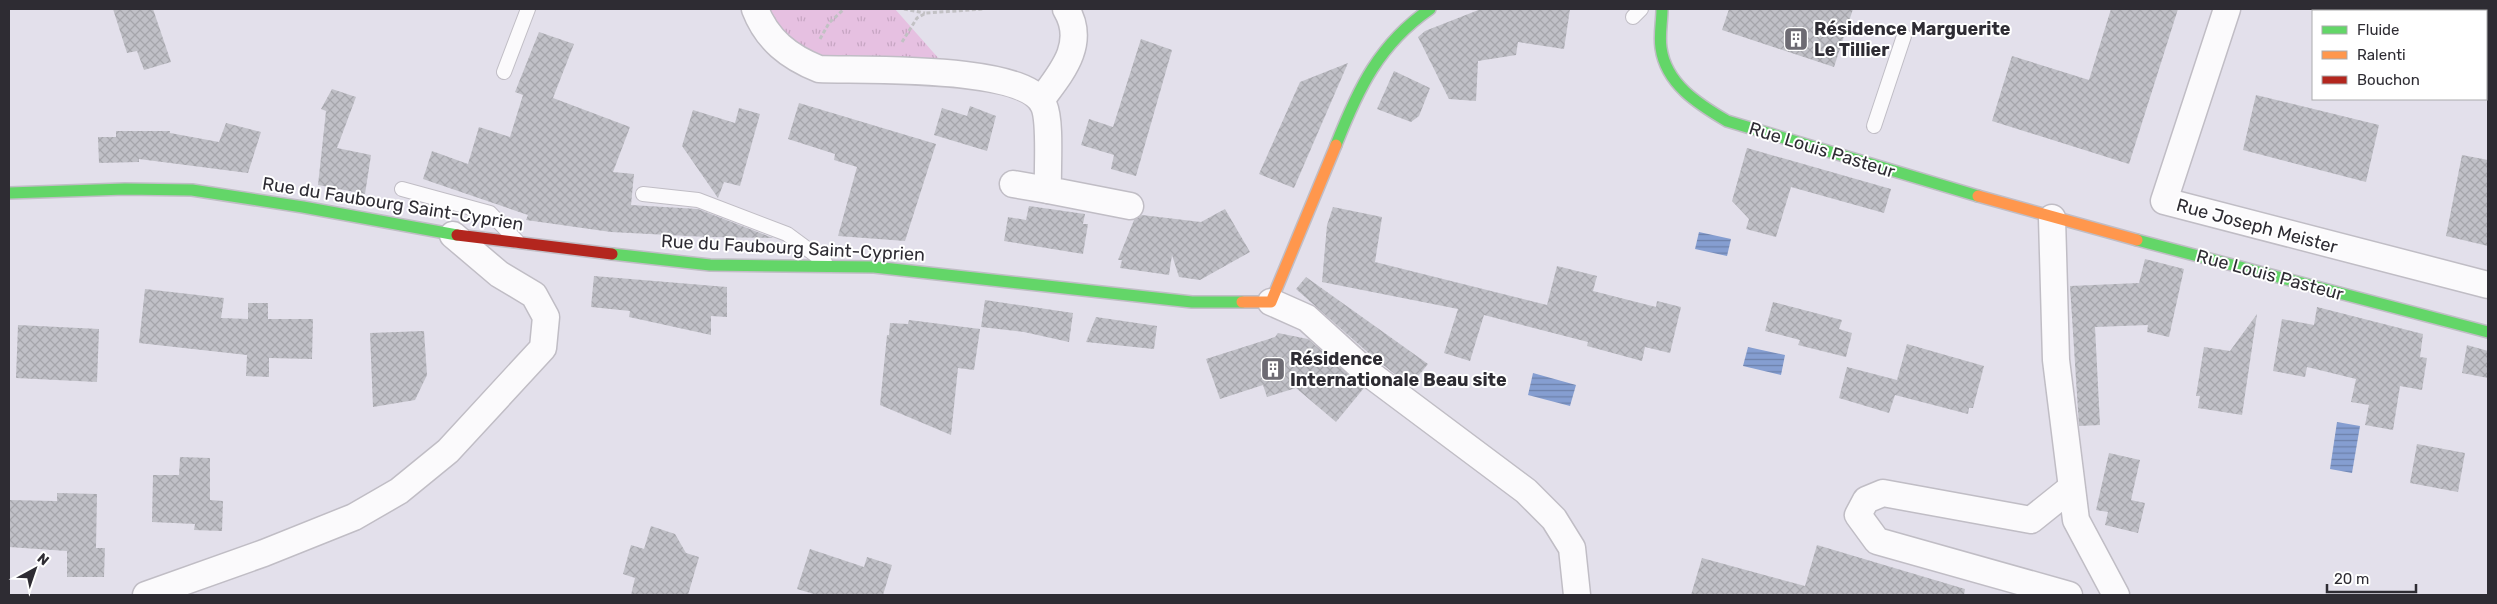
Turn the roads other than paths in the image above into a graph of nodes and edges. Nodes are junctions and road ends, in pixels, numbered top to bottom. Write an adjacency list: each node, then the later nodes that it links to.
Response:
1 (528, 9): 8 (lane)
2 (755, 9): 9 (street)
3 (1066, 9): 9 (street)
4 (1430, 9): 22 (street)
5 (1662, 9): 17 (street, Rue Louis Pasteur)
6 (2227, 9): 21 (street, Rue Joseph Meister)
7 (1904, 36): 10 (lane)
8 (504, 72)
9 (1041, 100): 13 (street)
10 (1874, 126)
11 (1012, 184): 13 (street)
12 (402, 189): 19 (lane)
13 (1048, 190): 16 (street)
14 (9, 193): 18 (street, Rue du Faubourg Saint-Cyprien)
15 (643, 194): 20 (lane)
16 (1130, 206)
17 (2052, 218): 23 (street, Rue Louis Pasteur); 24 (street)
18 (453, 235): 19 (street, Rue du Faubourg Saint-Cyprien); 25 (street)
19 (519, 243): 20 (street, Rue du Faubourg Saint-Cyprien)
20 (830, 266): 22 (street, Rue du Faubourg Saint-Cyprien)
21 (2488, 285)
22 (1271, 302): 26 (street)
23 (2488, 332)
24 (2072, 488): 27 (street); 28 (street)
25 (146, 595)
26 (1577, 595)
27 (2069, 595)
28 (2116, 595)

